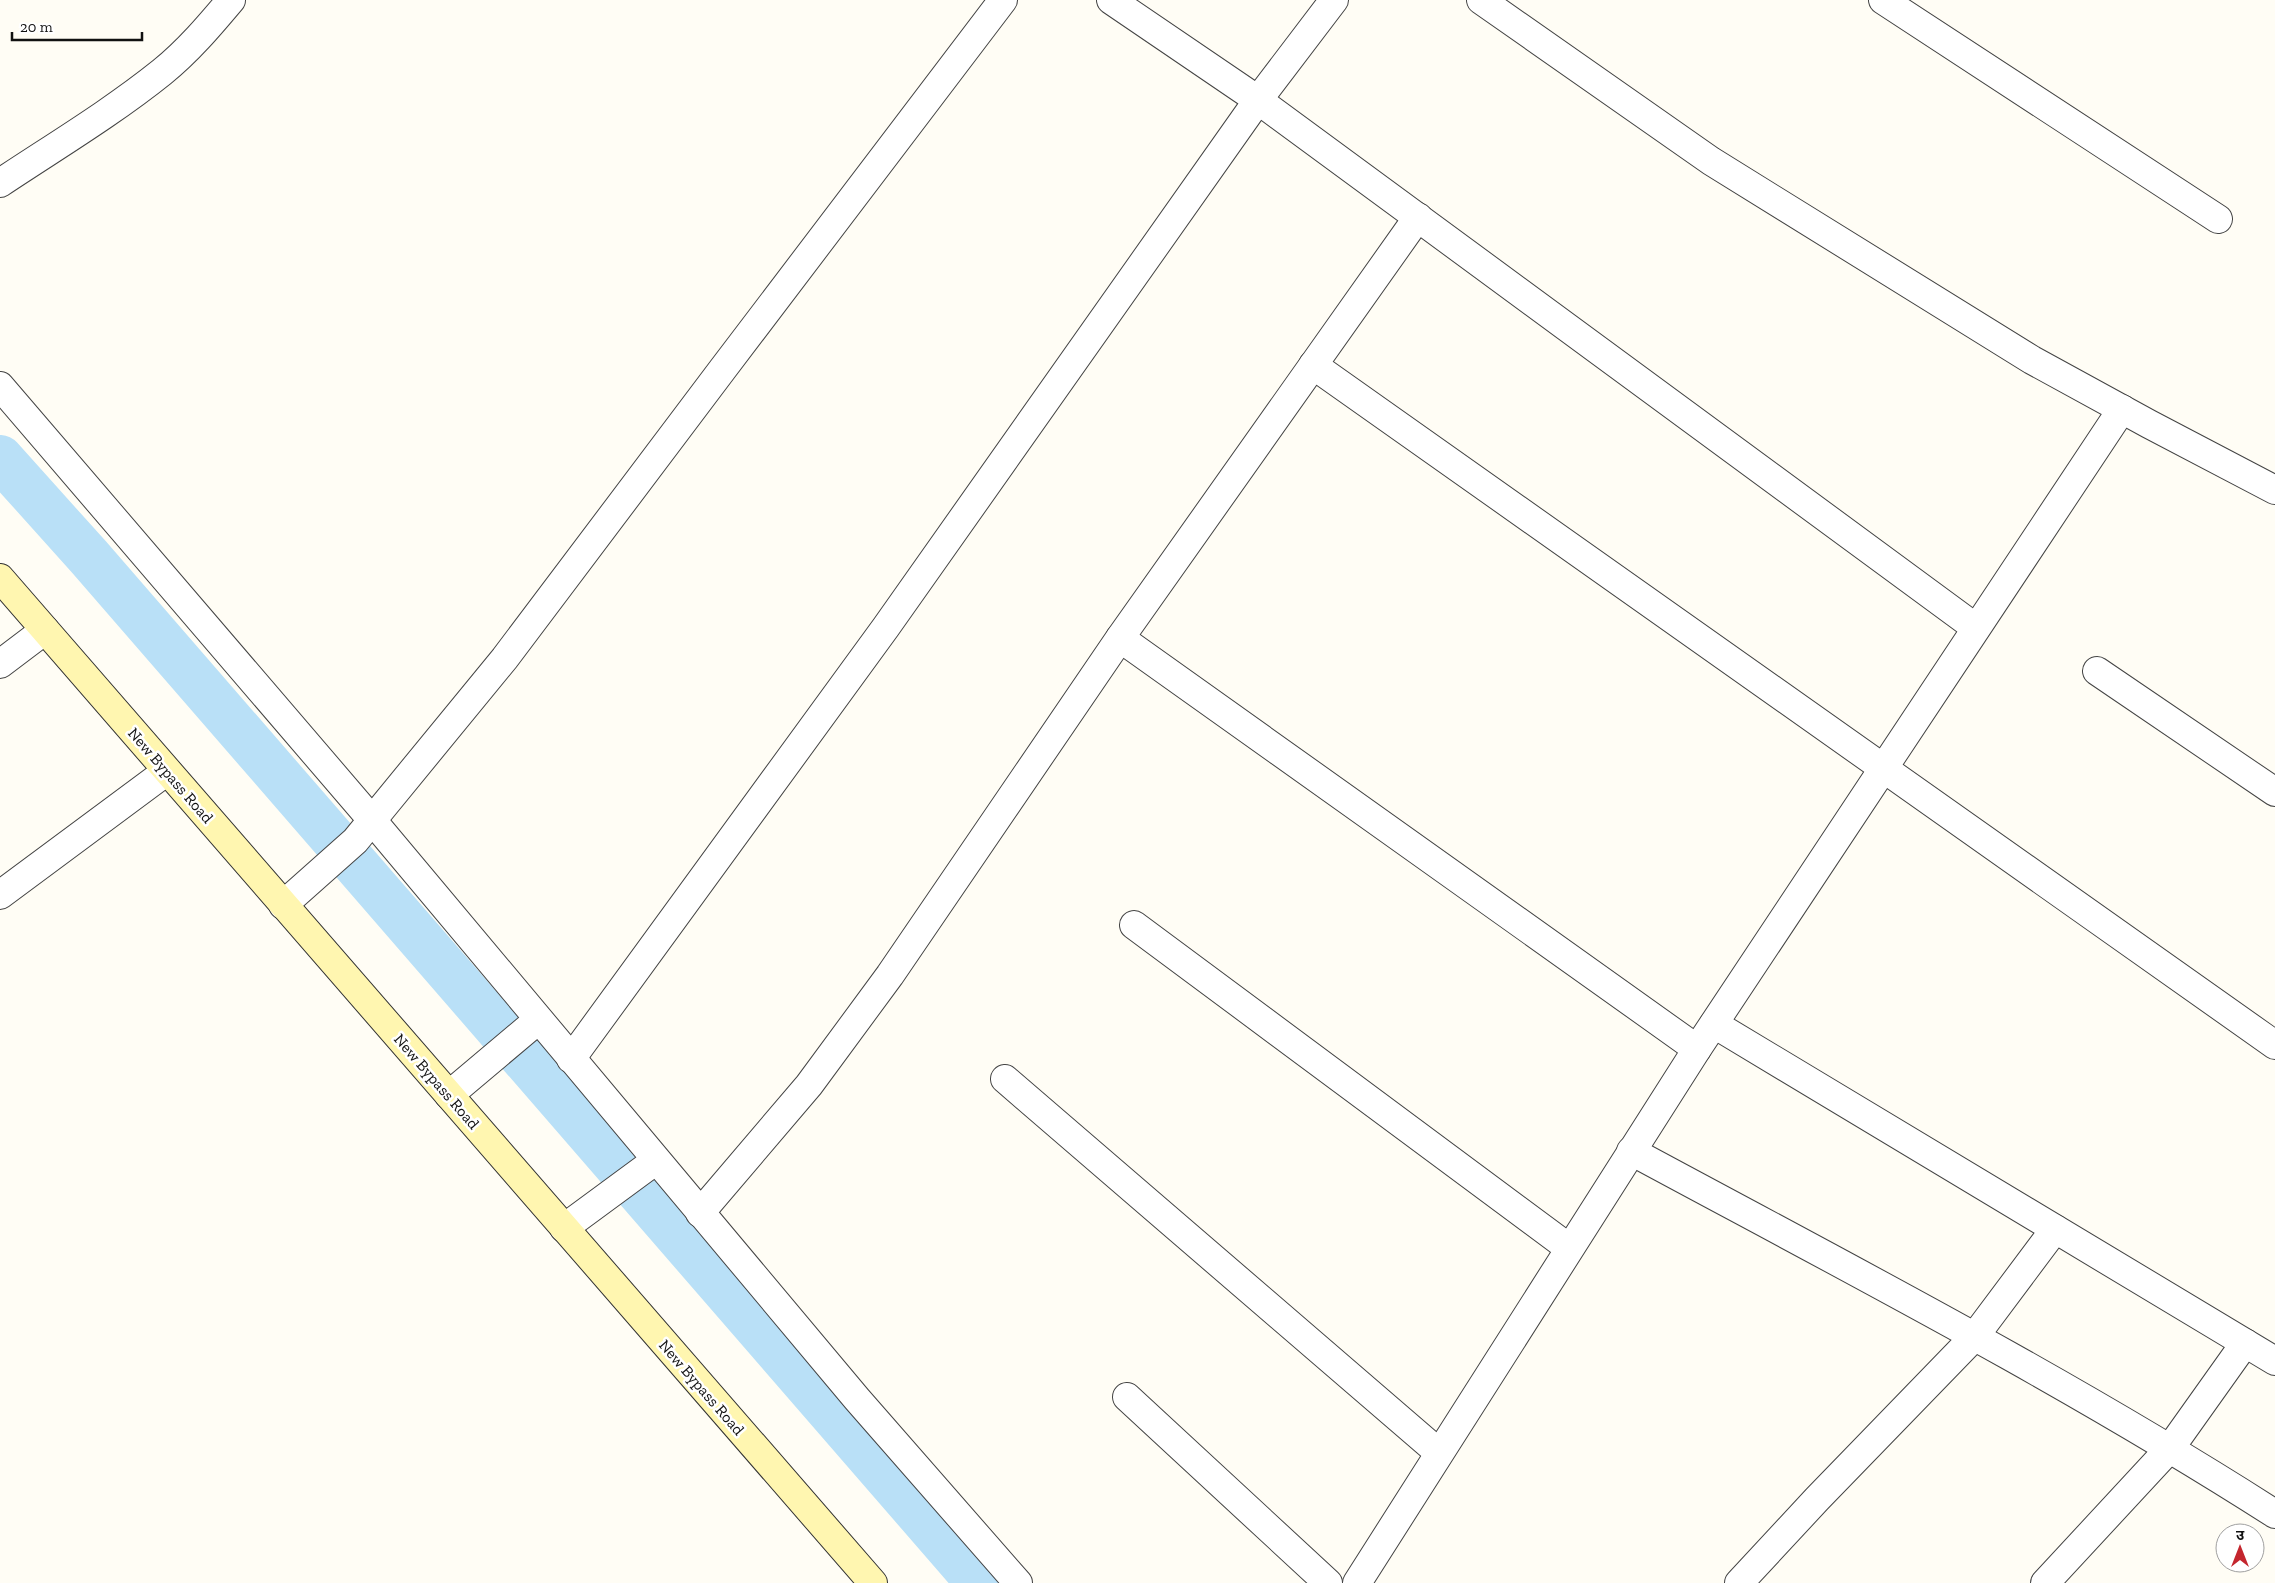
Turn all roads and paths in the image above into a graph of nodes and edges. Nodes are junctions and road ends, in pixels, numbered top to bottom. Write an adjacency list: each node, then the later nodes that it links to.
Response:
1 (231, 0): 8 (street)
2 (1003, 0): 24 (street)
3 (1111, 0): 7 (street)
4 (1334, 0): 7 (street)
5 (1481, 0): 13 (street)
6 (1883, 0): 10 (street)
7 (1258, 100): 9 (street); 32 (street)
8 (0, 183)
9 (1418, 217): 11 (street); 16 (street)
10 (2218, 219)
11 (1313, 365): 18 (street); 21 (street)
12 (0, 386): 24 (street)
13 (2122, 409): 14 (street); 16 (street)
14 (2275, 490)
15 (0, 578): 17 (main road, New Bypass Road)
16 (1976, 628): 21 (street)
17 (45, 630): 19 (street); 22 (main road, New Bypass Road)
18 (1120, 638): 31 (street); 37 (street)
19 (0, 664)
20 (2097, 672): 23 (street)
21 (1882, 768): 28 (street); 30 (street)
22 (167, 771): 25 (street); 26 (main road, New Bypass Road)
23 (2275, 792)
24 (372, 820): 26 (street); 29 (street)
25 (0, 895)
26 (284, 905): 34 (main road, New Bypass Road)
27 (1134, 925): 40 (street)
28 (1714, 1024): 31 (street); 39 (street)
29 (528, 1029): 32 (street); 34 (street)
30 (2275, 1045)
31 (1697, 1049): 35 (street)
32 (571, 1059): 36 (street)
33 (1004, 1079): 46 (street)
34 (449, 1095): 38 (main road, New Bypass Road)
35 (1631, 1151): 40 (street); 41 (street)
36 (646, 1167): 37 (street); 38 (street)
37 (700, 1213): 49 (street)
38 (564, 1228): 48 (main road, New Bypass Road)
39 (2055, 1229): 41 (street); 42 (street)
40 (1569, 1248): 46 (street)
41 (1975, 1336): 45 (street); 52 (street)
42 (2245, 1343): 43 (street); 45 (street)
43 (2275, 1361)
44 (1127, 1397): 50 (street)
45 (2171, 1447): 47 (street); 53 (street)
46 (1438, 1452): 51 (street)
47 (2275, 1514)
48 (873, 1583)
49 (1018, 1583)
50 (1328, 1583)
51 (1357, 1583)
52 (1739, 1583)
53 (2045, 1583)

